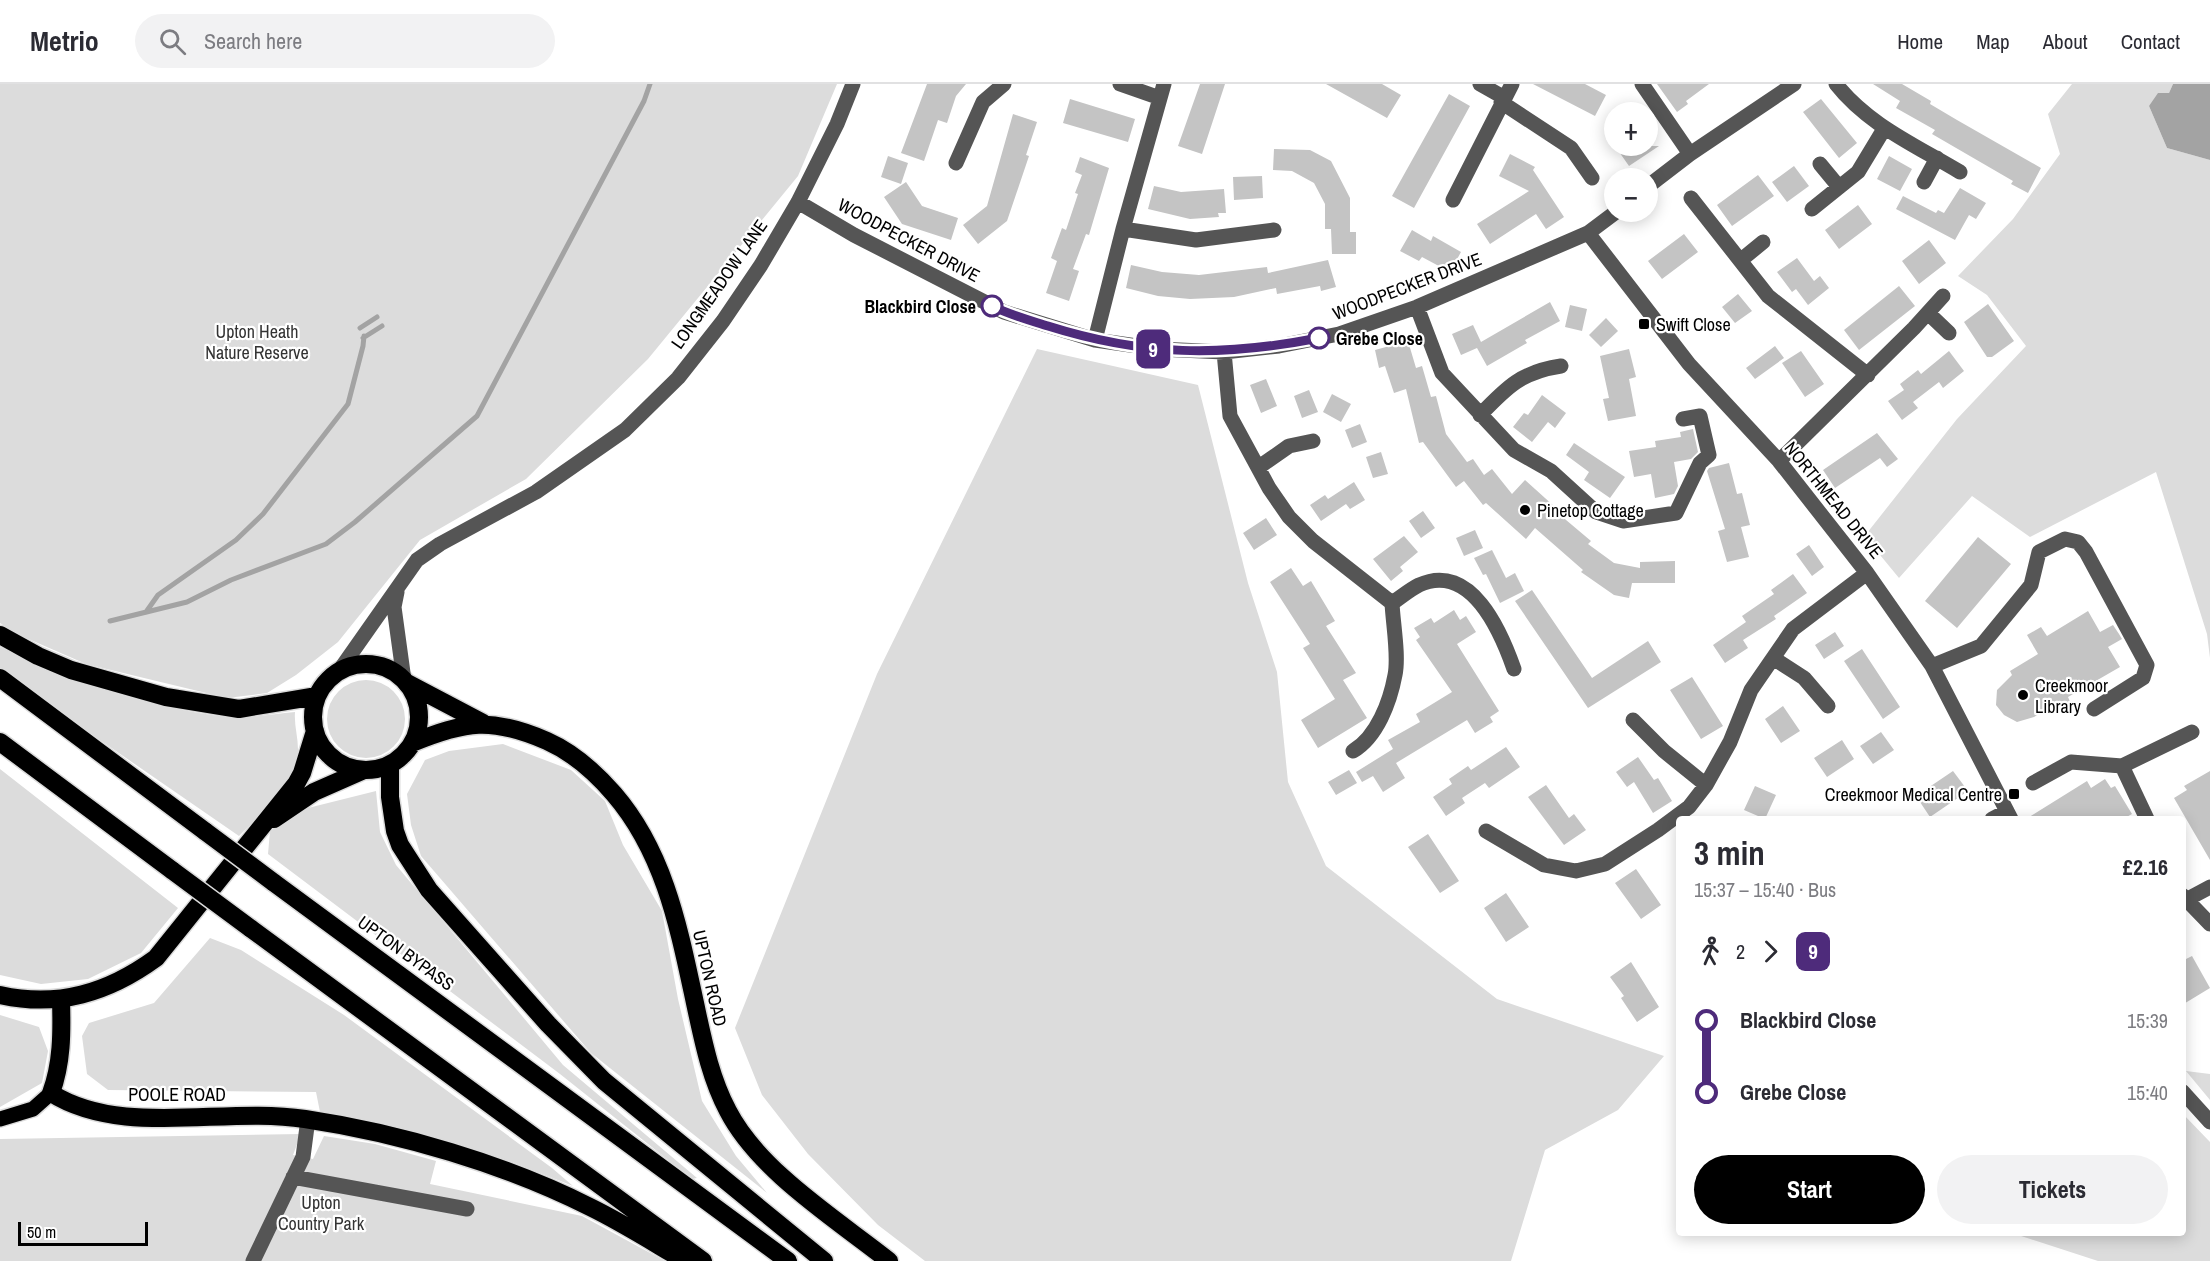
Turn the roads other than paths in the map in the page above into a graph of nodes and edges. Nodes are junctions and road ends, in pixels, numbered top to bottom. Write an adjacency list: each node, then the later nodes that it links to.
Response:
1 (853, 84): 22 (street, LONGMEADOW LANE)
2 (1004, 84): 13 (street)
3 (1120, 84): 8 (street)
4 (1480, 84): 9 (street)
5 (1642, 84): 11 (street)
6 (1794, 84): 11 (street)
7 (1836, 84): 10 (street)
8 (1162, 91): 25 (street)
9 (1505, 94): 16 (street); 21 (street)
10 (1884, 129): 12 (street); 19 (street)
11 (1690, 154): 17 (street)
12 (1937, 158): 15 (street); 18 (street)
13 (956, 163)
14 (1820, 164): 19 (street)
15 (1960, 172)
16 (1592, 178)
17 (1658, 179)
18 (1924, 182)
19 (1839, 187): 23 (street)
20 (1691, 198): 29 (street)
21 (1453, 200)
22 (798, 202): 34 (street, WOODPECKER DRIVE); 44 (street, LONGMEADOW LANE)
23 (1812, 209)
24 (1604, 221): 27 (street, WOODPECKER DRIVE)
25 (1123, 229): 26 (street); 34 (street)
26 (1274, 230)
27 (1588, 233): 31 (street, WOODPECKER DRIVE); 41 (street, NORTHMEAD DRIVE)
28 (1763, 242): 29 (street)
29 (1741, 260): 37 (street)
30 (1943, 296): 32 (street)
31 (1417, 307): 35 (street, WOODPECKER DRIVE); 38 (street)
32 (1928, 313): 33 (street); 37 (street)
33 (1949, 333)
34 (1095, 340): 35 (street, WOODPECKER DRIVE)
35 (1224, 352): 42 (street)
36 (1561, 366): 38 (street)
37 (1868, 375): 41 (street)
38 (1480, 415): 39 (street)
39 (1683, 419)
40 (1313, 441): 42 (street)
41 (1779, 461): 43 (street, NORTHMEAD DRIVE)
42 (1259, 467): 45 (street)
43 (1868, 573): 47 (street); 48 (street, NORTHMEAD DRIVE)
44 (397, 592): 50 (street, LONGMEADOW LANE); 52 (street)
45 (1392, 603): 49 (street); 62 (street)
46 (0, 635): 53 (highway)
47 (1773, 658): 54 (street); 67 (street)
48 (1932, 666): 55 (street); 68 (street, NORTHMEAD DRIVE)
49 (1514, 669)
50 (339, 671): 52 (highway); 53 (highway)
51 (0, 678): 90 (highway, UPTON BYPASS, bridge)
52 (405, 681): 57 (highway, UPTON ROAD); 61 (highway)
53 (317, 696): 58 (highway)
54 (1828, 706)
55 (2094, 709)
56 (1633, 720): 67 (street)
57 (485, 724): 61 (highway, UPTON ROAD); 92 (highway, UPTON ROAD)
58 (315, 731): 65 (highway); 72 (highway)
59 (2192, 732): 64 (street)
60 (0, 742): 89 (highway, bridge)
61 (412, 743): 63 (highway)
62 (1353, 751)
63 (390, 764): 65 (highway); 91 (highway)
64 (2122, 766): 66 (street); 70 (street)
65 (364, 770): 72 (highway)
66 (2033, 783)
67 (1706, 784): 69 (street)
68 (2009, 815)
69 (1677, 816)
70 (2146, 816)
71 (1676, 817): 73 (street)
72 (263, 826): 79 (highway)
73 (1486, 831)
74 (2210, 887): 75 (street)
75 (2186, 898)
76 (2186, 902): 77 (street)
77 (2210, 924)
78 (0, 995): 79 (highway)
79 (61, 1000): 80 (highway)
80 (51, 1094): 82 (main road); 83 (highway, POOLE ROAD)
81 (2186, 1095): 84 (street)
82 (0, 1119)
83 (308, 1119): 85 (street); 88 (highway, POOLE ROAD)
84 (2210, 1122)
85 (293, 1177): 86 (street); 87 (street)
86 (467, 1209)
87 (253, 1261)
88 (685, 1261)
89 (704, 1261)
90 (788, 1261)
91 (824, 1261)
92 (889, 1261)

